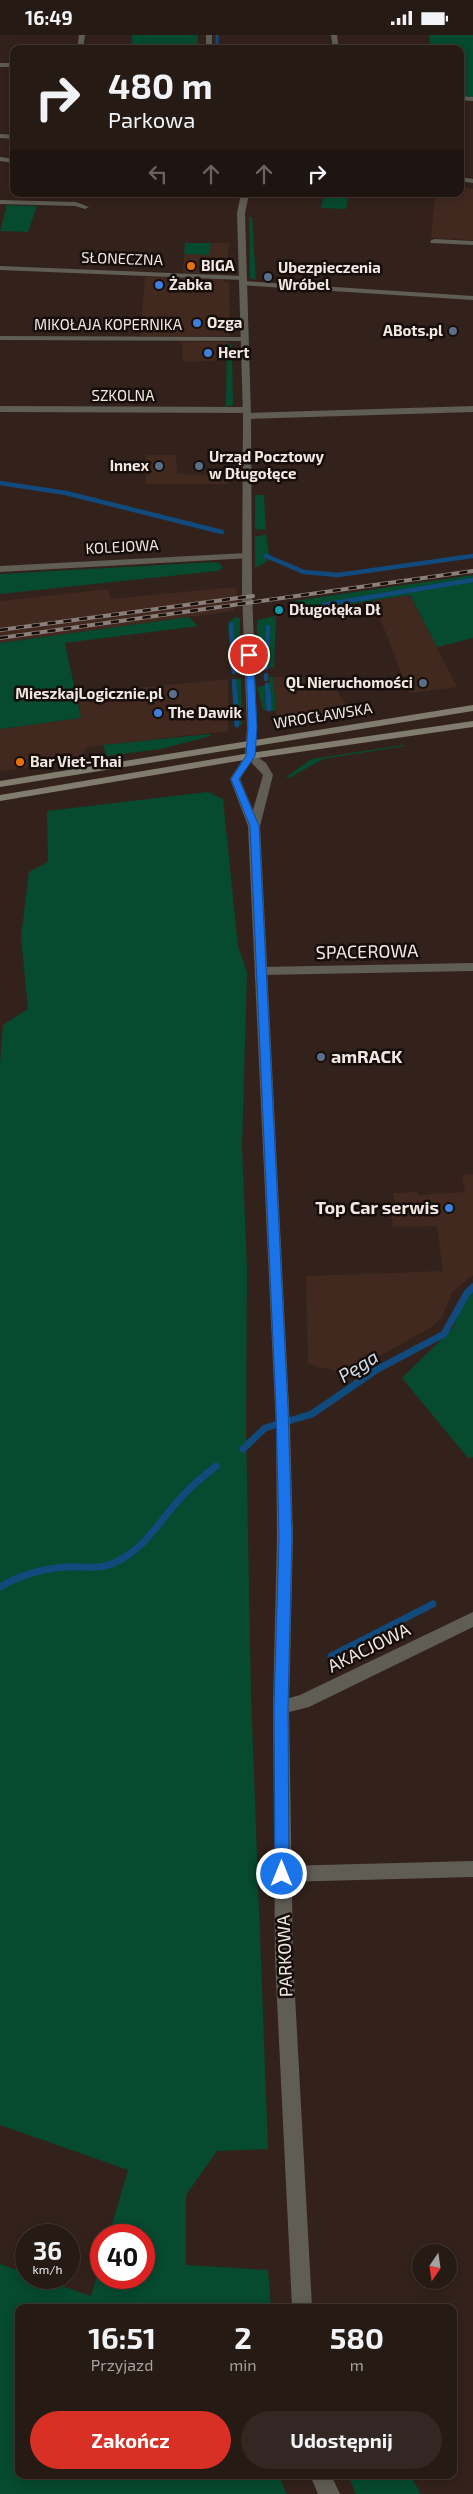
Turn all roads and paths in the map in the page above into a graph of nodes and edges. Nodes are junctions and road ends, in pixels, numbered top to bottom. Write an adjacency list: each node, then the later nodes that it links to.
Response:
1 (244, 197): 7 (street, PARKOWA)
2 (0, 202): 3 (street)
3 (85, 207)
4 (434, 241): 5 (street)
5 (473, 243)
6 (0, 268): 7 (street, SŁONECZNA)
7 (243, 281): 8 (street, SŁONECZNA); 10 (street, PARKOWA)
8 (473, 298)
9 (0, 338): 10 (street, MIKOŁAJA KOPERNIKA)
10 (245, 339): 13 (street, PARKOWA)
11 (0, 409): 13 (street, SZKOLNA)
12 (473, 409): 13 (street, SZKOLNA)
13 (247, 413): 14 (street, PARKOWA)
14 (246, 556): 15 (street, KOLEJOWA); 18 (street, PARKOWA)
15 (0, 569)
16 (473, 708): 18 (main road, WROCŁAWSKA)
17 (473, 724): 19 (main road, WROCŁAWSKA)
18 (251, 743): 19 (street, PARKOWA); 20 (main road, WROCŁAWSKA)
19 (250, 756): 21 (main road, WROCŁAWSKA); 22 (street, PARKOWA); 22 (street, PARKOWA)
20 (0, 784)
21 (0, 797)
22 (254, 826): 24 (street, PARKOWA)
23 (473, 967): 24 (street, SPACEROWA)
24 (261, 971): 26 (street, PARKOWA)
25 (473, 1619): 26 (street, AKACJOWA)
26 (281, 1707): 28 (street, PARKOWA)
27 (473, 1869): 28 (street)
28 (282, 1874): 29 (street, PARKOWA)
29 (302, 2304)
30 (322, 2479): 31 (street)
31 (329, 2494)

